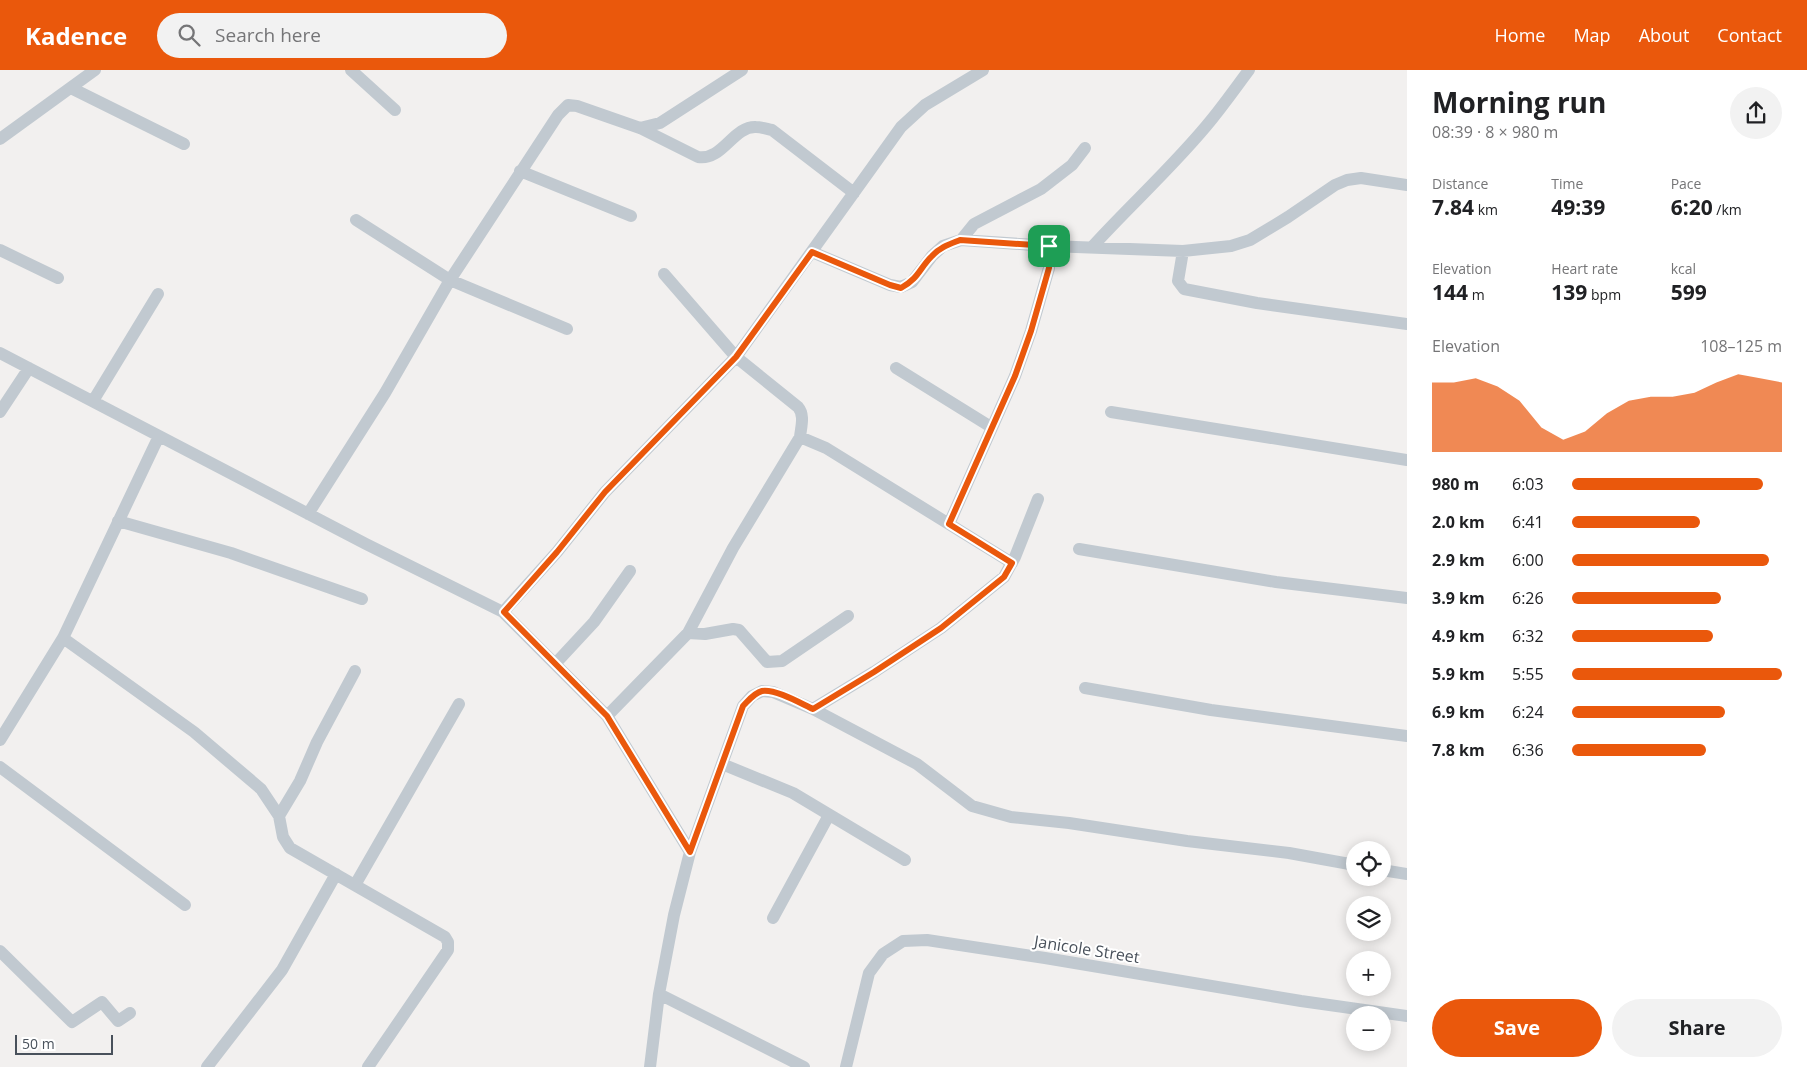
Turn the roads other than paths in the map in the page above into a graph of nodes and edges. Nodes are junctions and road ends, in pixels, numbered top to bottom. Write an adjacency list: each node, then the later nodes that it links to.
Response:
1 (95, 70): 6 (street)
2 (351, 70): 7 (street)
3 (742, 70): 8 (street)
4 (983, 70): 14 (street)
5 (1249, 70): 19 (street)
6 (71, 88): 9 (street); 10 (street)
7 (395, 110)
8 (640, 128): 12 (street); 14 (street)
9 (0, 139)
10 (184, 144)
11 (1085, 148): 17 (street)
12 (520, 171): 15 (street); 25 (street)
13 (1407, 185): 21 (street)
14 (854, 193): 22 (street)
15 (631, 216)
16 (356, 220): 25 (street)
17 (960, 240): 18 (street); 22 (street)
18 (1049, 246): 19 (street); 36 (street)
19 (1092, 247): 21 (street)
20 (0, 250): 24 (street)
21 (1183, 251): 27 (street)
22 (812, 252): 30 (street)
23 (664, 274): 30 (street)
24 (58, 278)
25 (450, 280): 28 (street); 41 (street)
26 (158, 294): 33 (street)
27 (1407, 324)
28 (567, 329)
29 (0, 353): 31 (street)
30 (736, 357): 38 (street); 49 (street)
31 (28, 368): 33 (street); 34 (street)
32 (896, 368): 36 (street)
33 (93, 402): 37 (street)
34 (0, 412)
35 (1111, 412): 39 (street)
36 (992, 427): 43 (street)
37 (158, 436): 41 (street); 42 (street)
38 (800, 437): 43 (street); 51 (street)
39 (1407, 460)
40 (1038, 500): 45 (street)
41 (308, 514): 49 (street)
42 (118, 521): 48 (street); 52 (street)
43 (949, 524): 45 (street)
44 (1079, 549): 47 (street)
45 (1012, 563): 57 (street)
46 (630, 571): 53 (street)
47 (1407, 598)
48 (362, 599)
49 (504, 612): 53 (street)
50 (848, 616): 51 (street)
51 (688, 633): 58 (street)
52 (63, 638): 60 (street); 64 (street)
53 (555, 664): 58 (street)
54 (355, 671): 64 (street)
55 (1085, 688): 59 (street)
56 (459, 704): 71 (street)
57 (813, 709): 61 (street); 67 (street)
58 (607, 716): 65 (street)
59 (1407, 736)
60 (0, 740)
61 (722, 764): 63 (street); 65 (street)
62 (0, 767): 72 (street)
63 (829, 815): 66 (street); 73 (street)
64 (279, 816): 69 (street)
65 (690, 852): 75 (street)
66 (905, 860)
67 (1346, 863)
68 (1391, 871): 70 (street)
69 (336, 874): 71 (street); 78 (street)
70 (1407, 874)
71 (355, 885): 79 (street)
72 (185, 905)
73 (773, 918)
74 (0, 950): 76 (street)
75 (659, 994): 80 (street); 81 (street)
76 (130, 1013)
77 (1407, 1016): 82 (street, Janicole Street)
78 (207, 1067)
79 (368, 1067)
80 (650, 1067)
81 (804, 1067)
82 (846, 1067)

